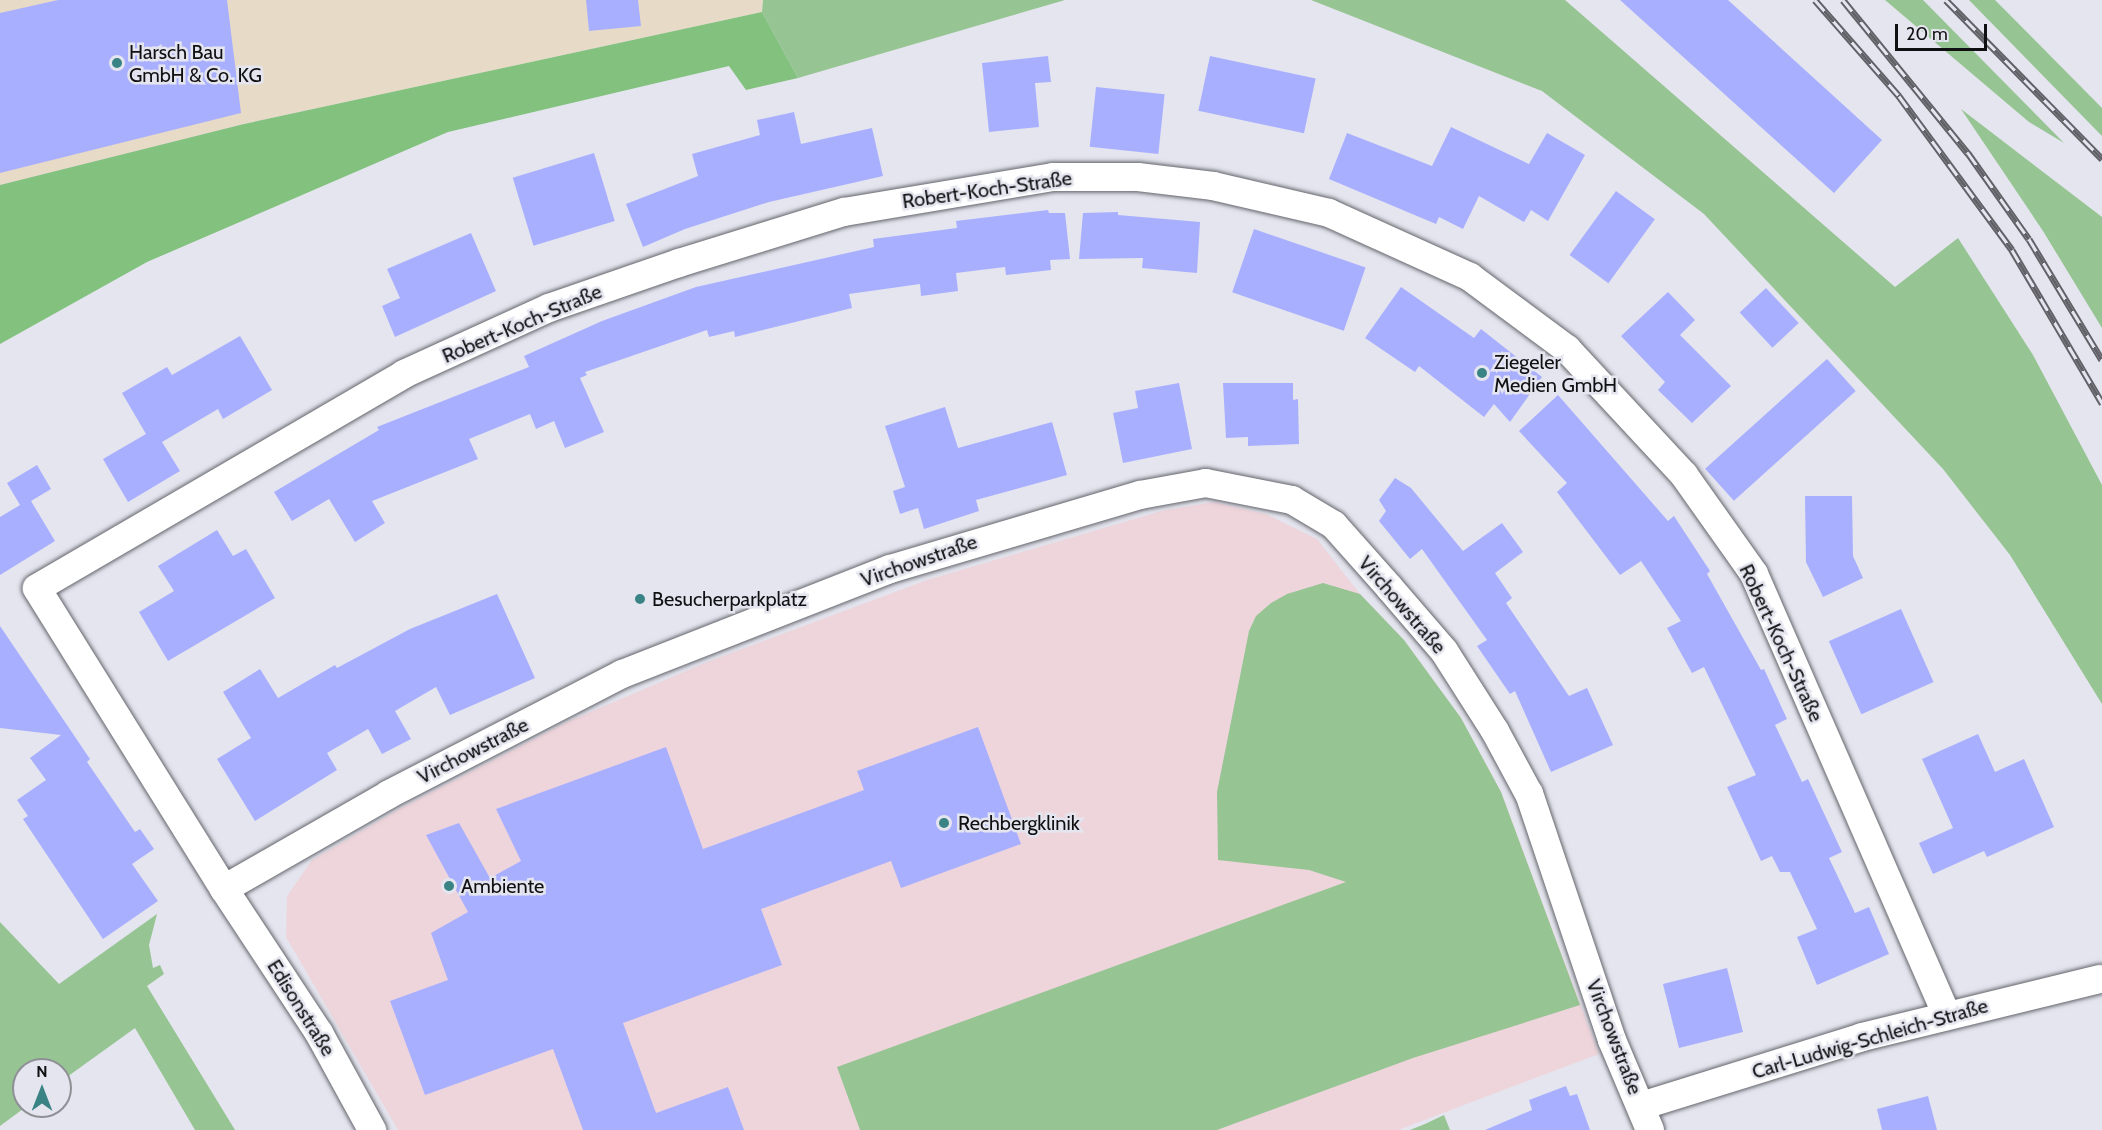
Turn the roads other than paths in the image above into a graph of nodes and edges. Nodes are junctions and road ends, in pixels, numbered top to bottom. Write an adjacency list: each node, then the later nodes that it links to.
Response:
1 (224, 890): 3 (street, Robert-Koch-Straße); 4 (street, Virchowstraße); 5 (street, Edisonstraße)
2 (2100, 979): 3 (street, Carl-Ludwig-Schleich-Straße)
3 (1947, 1016): 4 (street, Carl-Ludwig-Schleich-Straße)
4 (1646, 1118)
5 (372, 1130)

